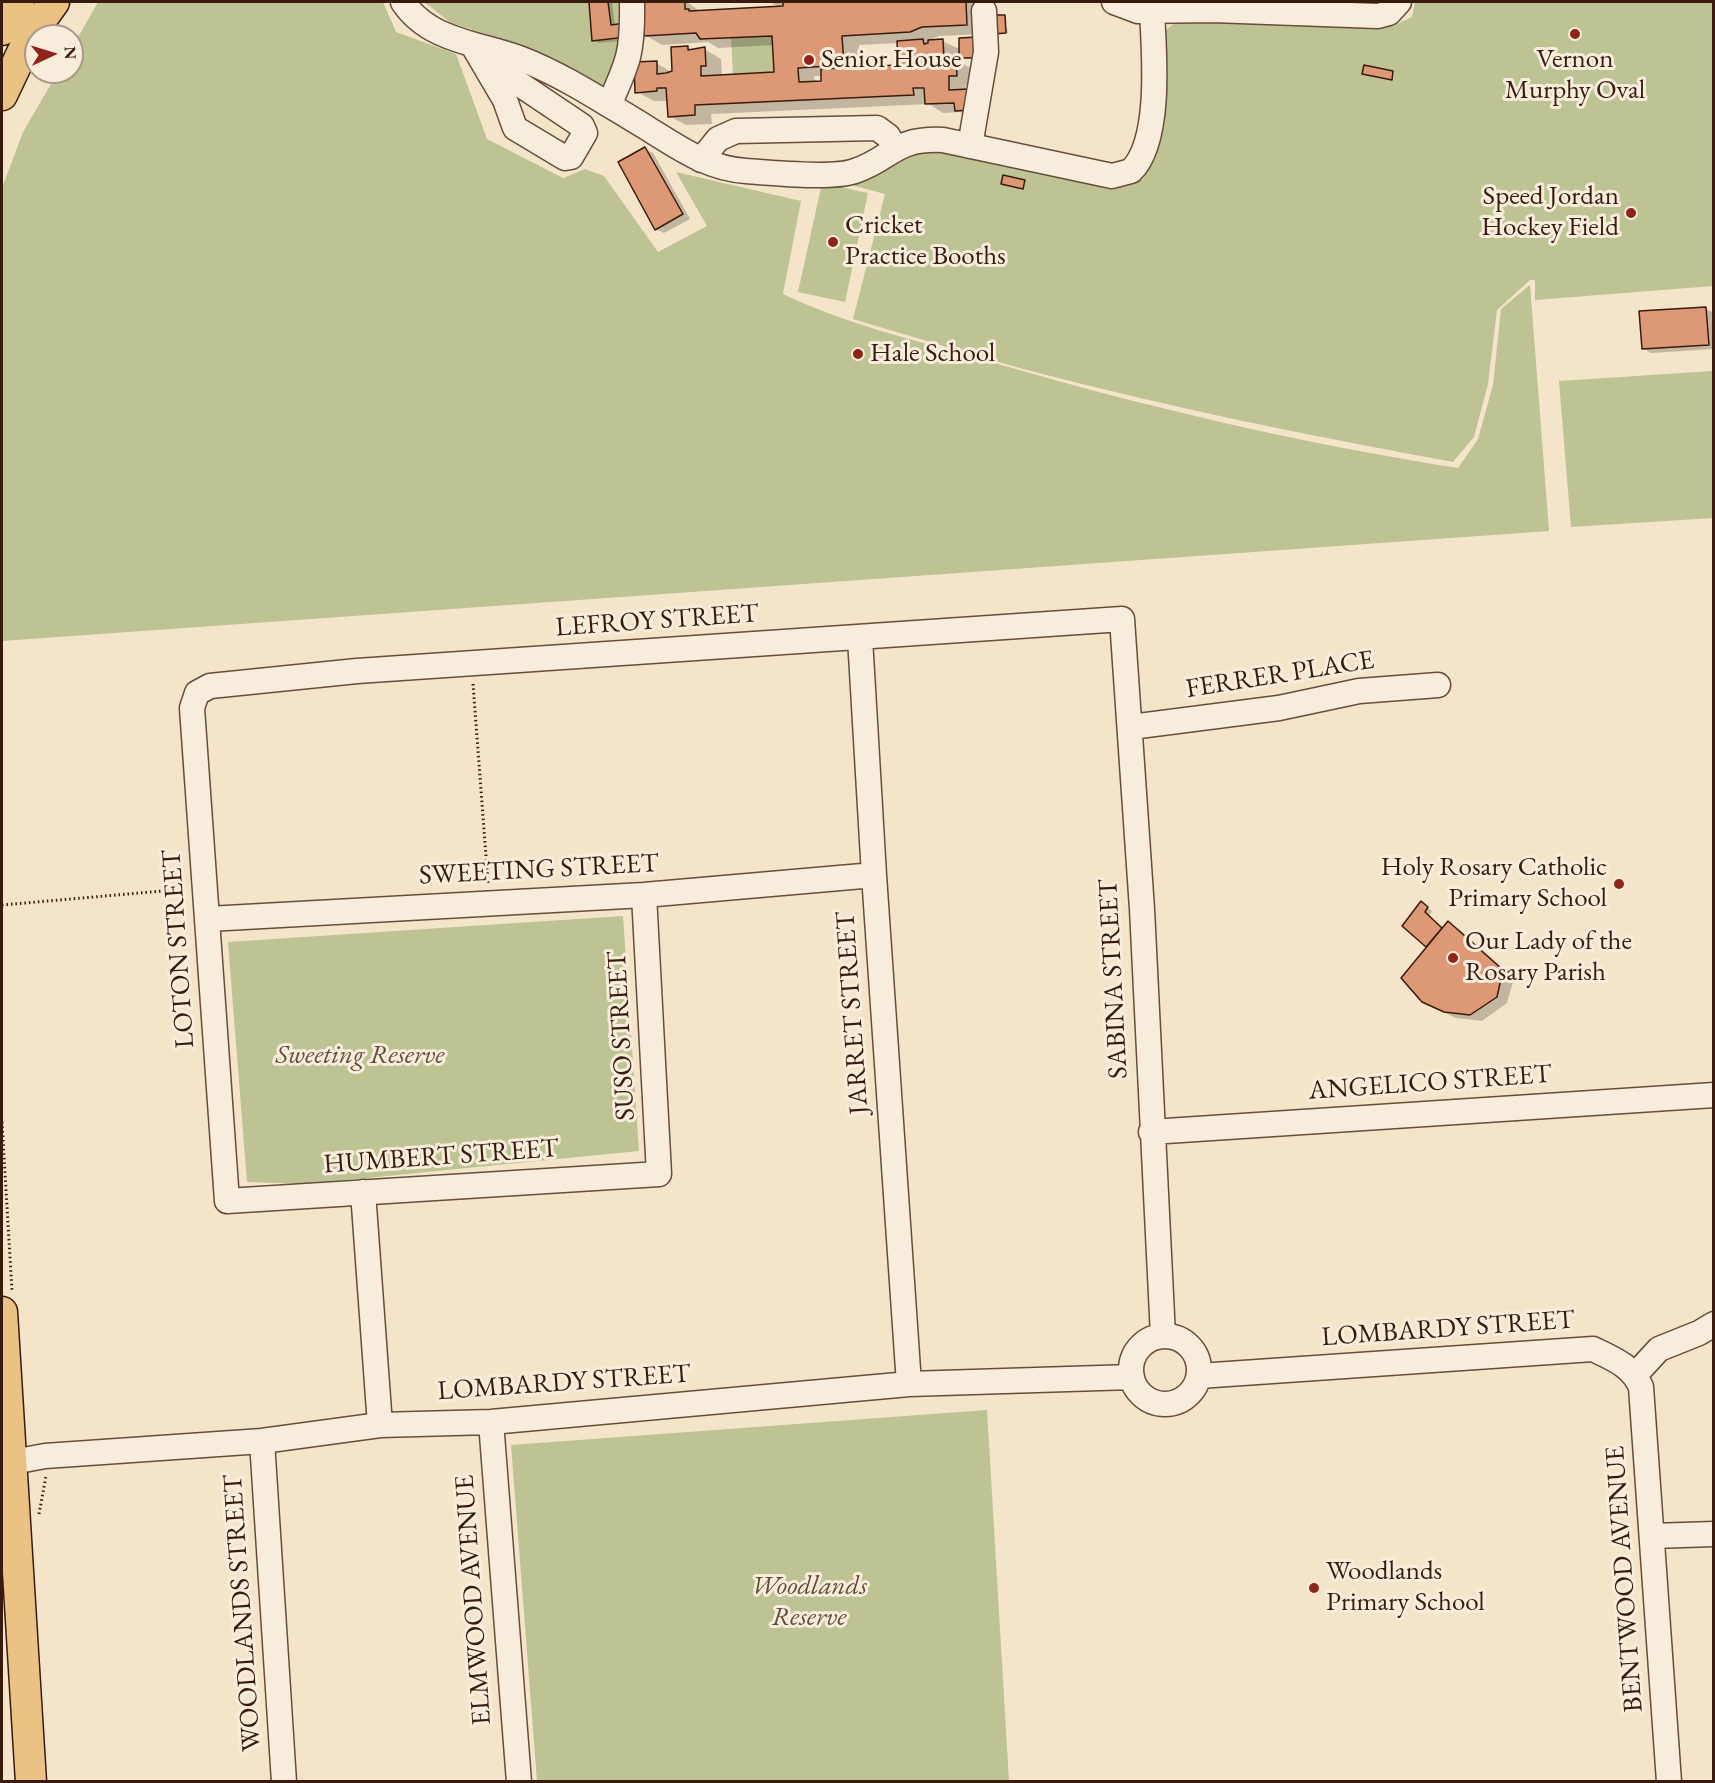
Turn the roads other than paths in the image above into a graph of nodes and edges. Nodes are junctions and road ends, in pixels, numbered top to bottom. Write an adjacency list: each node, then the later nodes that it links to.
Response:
1 (54, 2): 8 (main road)
2 (403, 2): 9 (street)
3 (632, 2): 12 (street)
4 (1114, 2): 7 (street)
5 (1399, 2): 7 (street)
6 (984, 11): 13 (street)
7 (1152, 11): 13 (street)
8 (12, 20): 11 (main road)
9 (472, 44): 10 (street); 10 (street)
10 (497, 51): 12 (street)
11 (2, 95)
12 (609, 105): 15 (street)
13 (970, 146): 14 (street)
14 (895, 148): 15 (street); 15 (street)
15 (701, 160)
16 (1122, 619): 17 (street, LEFROY STREET); 20 (street, SABINA STREET)
17 (860, 638): 19 (street, LEFROY STREET); 21 (street, JARRET STREET)
18 (1438, 685): 20 (street, FERRER PLACE)
19 (197, 693): 23 (street, LOTON STREET)
20 (1131, 727): 25 (street, SABINA STREET)
21 (874, 875): 22 (street, SWEETING STREET); 35 (street, JARRET STREET)
22 (644, 895): 23 (street, SWEETING STREET); 26 (street, SUSO STREET)
23 (208, 918): 28 (street, LOTON STREET)
24 (1713, 1095): 25 (street, ANGELICO STREET)
25 (1151, 1132): 31 (street, SABINA STREET)
26 (659, 1174): 27 (street, HUMBERT STREET)
27 (363, 1192): 28 (street, HUMBERT STREET); 37 (street)
28 (227, 1201)
29 (2, 1311): 39 (main road)
30 (1713, 1324): 32 (street)
31 (1163, 1336): 33 (street); 34 (street)
32 (1636, 1374): 33 (street, LOMBARDY STREET); 41 (street, BENTWOOD AVENUE)
33 (1199, 1376): 34 (street)
34 (1132, 1377): 35 (street, LOMBARDY STREET)
35 (909, 1384): 36 (street, LOMBARDY STREET)
36 (491, 1422): 37 (street, LOMBARDY STREET); 42 (street, ELMWOOD AVENUE)
37 (380, 1425): 38 (street, LOMBARDY STREET)
38 (262, 1441): 39 (street, LOMBARDY STREET); 44 (street, WOODLANDS STREET)
39 (6, 1463): 43 (main road)
40 (1713, 1534): 41 (street)
41 (1652, 1536): 45 (street, BENTWOOD AVENUE)
42 (517, 1779)
43 (31, 1782)
44 (284, 1782)
45 (1669, 1782)

